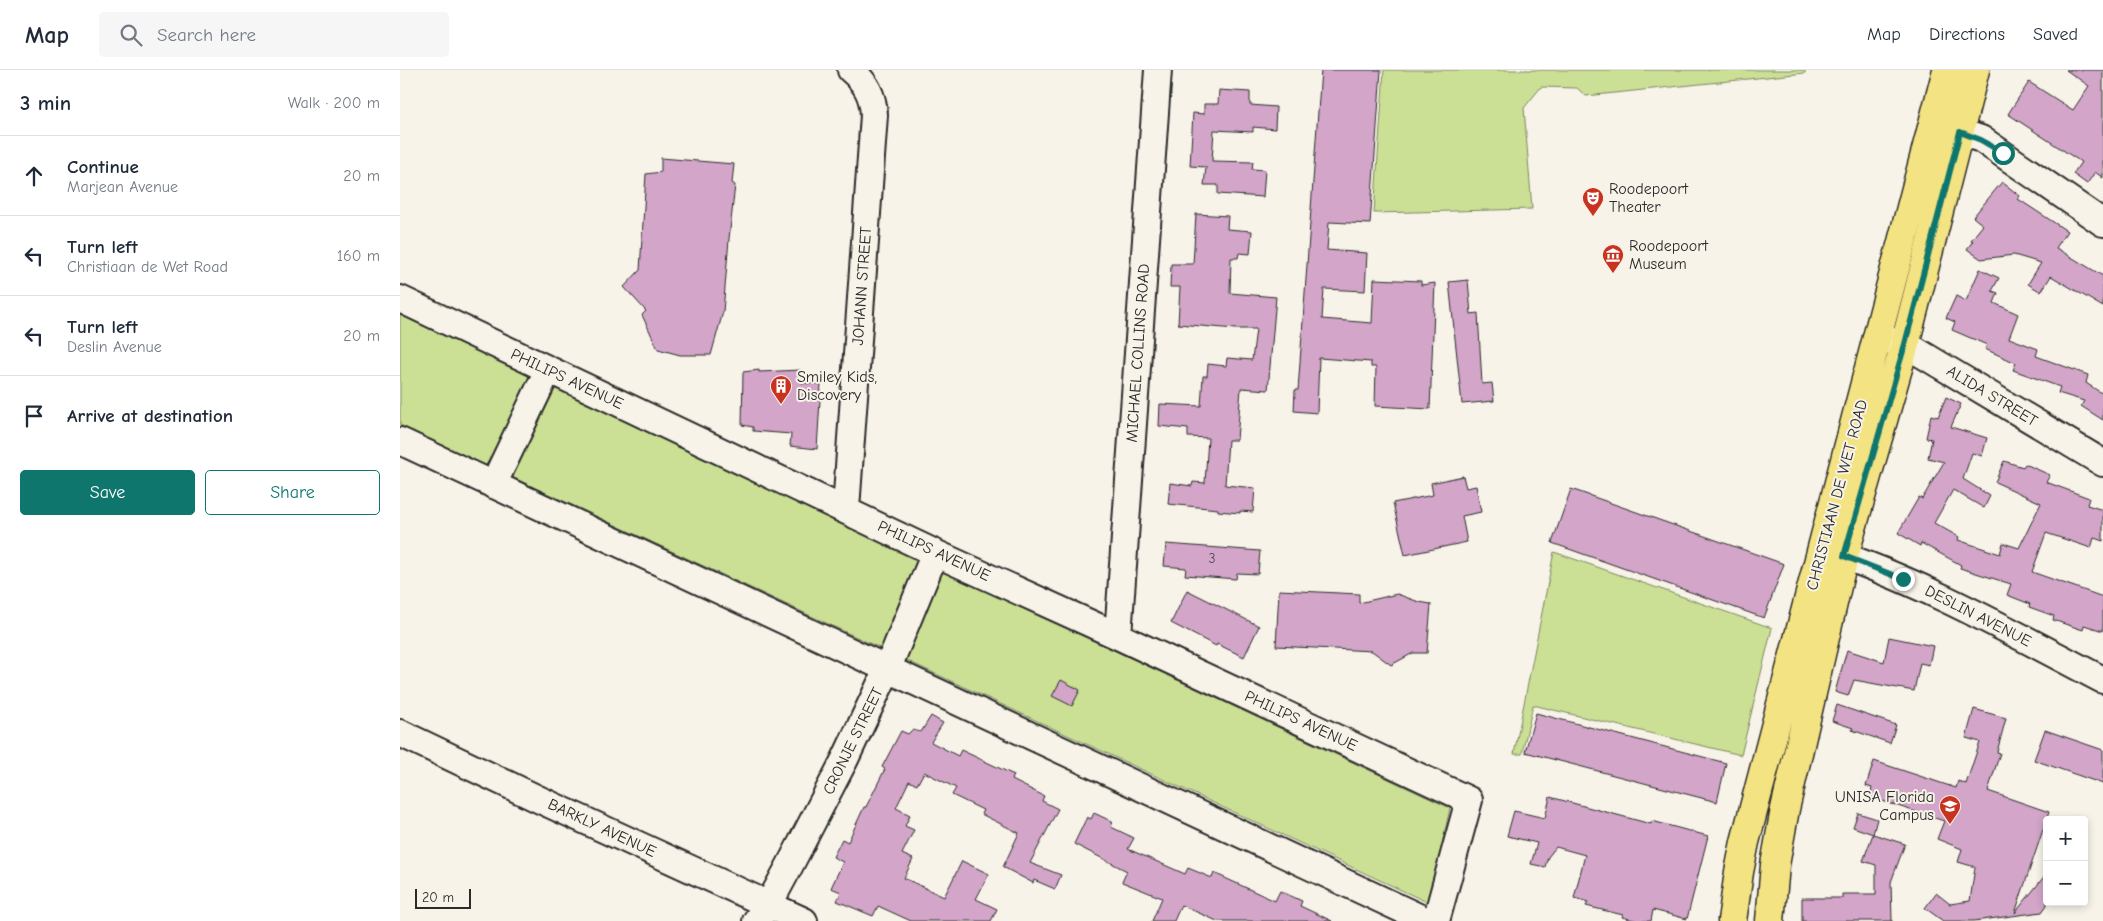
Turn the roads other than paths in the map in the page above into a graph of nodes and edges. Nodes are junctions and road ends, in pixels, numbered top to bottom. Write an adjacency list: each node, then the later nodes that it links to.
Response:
1 (851, 70): 15 (street, JOHANN STREET)
2 (1158, 70): 18 (street, MICHAEL COLLINS ROAD)
3 (1947, 70): 5 (main road, CHRISTIAAN DE WET ROAD)
4 (1975, 70): 6 (main road, CHRISTIAAN DE WET ROAD)
5 (1933, 128): 6 (street); 9 (main road, CHRISTIAAN DE WET ROAD)
6 (1960, 132): 7 (street); 10 (main road, CHRISTIAAN DE WET ROAD)
7 (2103, 223)
8 (400, 299): 11 (street, PHILIPS AVENUE)
9 (1878, 338): 10 (street, ALIDA STREET); 16 (main road, CHRISTIAAN DE WET ROAD)
10 (1905, 344): 13 (street, ALIDA STREET); 16 (main road, CHRISTIAAN DE WET ROAD)
11 (548, 370): 14 (street); 15 (street, PHILIPS AVENUE)
12 (400, 441): 14 (street)
13 (2103, 463)
14 (493, 485): 19 (street)
15 (846, 509): 17 (street, PHILIPS AVENUE)
16 (1833, 552): 20 (street, DESLIN AVENUE); 26 (main road, CHRISTIAAN DE WET ROAD); 27 (main road, CHRISTIAAN DE WET ROAD)
17 (935, 553): 18 (street, PHILIPS AVENUE); 19 (street, CRONJE STREET)
18 (1118, 636): 25 (street, PHILIPS AVENUE)
19 (887, 670): 22 (street, CRONJE STREET); 24 (street)
20 (2103, 680)
21 (400, 733): 22 (street, BARKLY AVENUE)
22 (762, 913): 23 (street, BARKLY AVENUE)
23 (804, 921)
24 (1427, 921)
25 (1436, 921)
26 (1732, 921)
27 (1770, 921)

